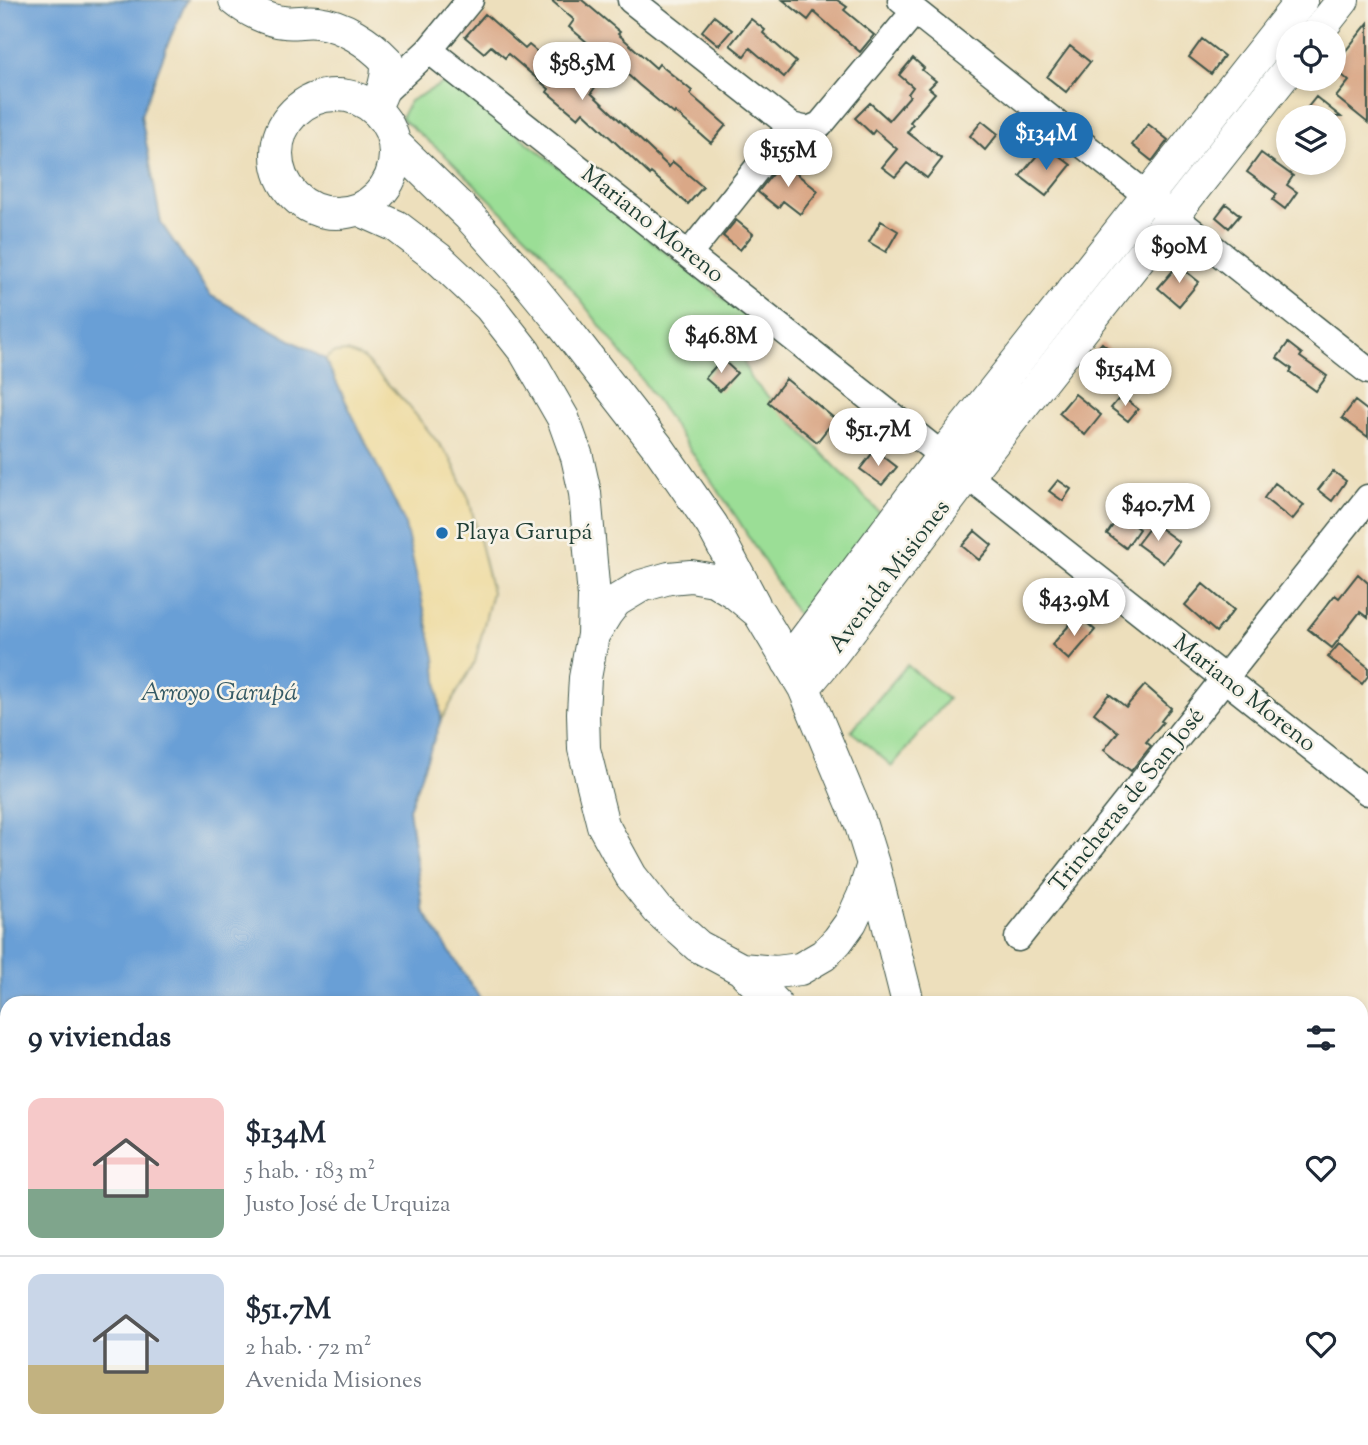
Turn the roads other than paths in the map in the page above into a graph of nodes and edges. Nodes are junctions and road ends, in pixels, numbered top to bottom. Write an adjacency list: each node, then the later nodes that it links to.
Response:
1 (235, 0): 10 (main road)
2 (470, 0): 8 (street)
3 (631, 0): 11 (street)
4 (1302, 0): 13 (main road, Avenida Misiones)
5 (1343, 0): 7 (main road)
6 (908, 5): 11 (street); 13 (street)
7 (1326, 21)
8 (429, 50): 10 (street); 16 (street, Mariano Moreno)
9 (1276, 85): 15 (main road, Avenida Misiones)
10 (378, 101): 12 (main road); 14 (main road)
11 (791, 126): 16 (street)
12 (394, 144): 14 (main road); 21 (main road)
13 (1147, 196): 15 (street); 18 (main road, Avenida Misiones)
14 (358, 209): 22 (main road)
15 (1172, 216): 17 (street); 19 (main road, Avenida Misiones)
16 (689, 254): 18 (street, Mariano Moreno)
17 (1368, 371)
18 (942, 456): 19 (street, Mariano Moreno); 23 (main road, Avenida Misiones)
19 (967, 476): 23 (main road, Avenida Misiones); 24 (street, Mariano Moreno)
20 (1368, 498): 24 (street, Trincheras de San José)
21 (759, 613): 22 (main road); 23 (main road)
22 (593, 635): 28 (main road)
23 (796, 675): 26 (main road)
24 (1224, 679): 25 (street, Mariano Moreno); 27 (street, Trincheras de San José)
25 (1368, 792)
26 (873, 864): 28 (main road); 30 (main road)
27 (1018, 938)
28 (741, 969): 29 (main road)
29 (768, 996)
30 (906, 996)

